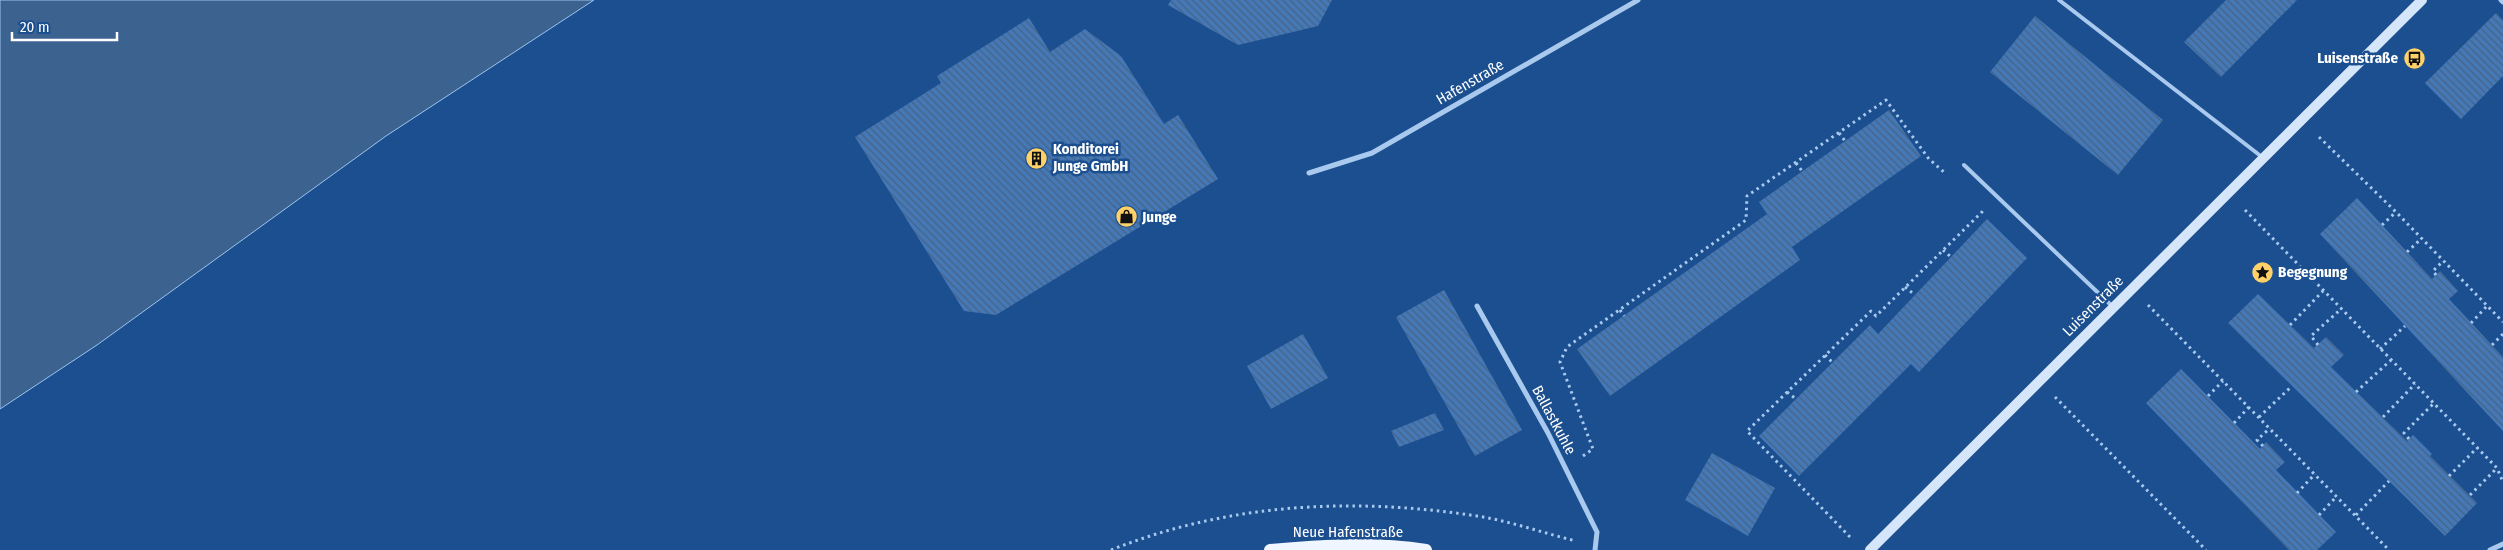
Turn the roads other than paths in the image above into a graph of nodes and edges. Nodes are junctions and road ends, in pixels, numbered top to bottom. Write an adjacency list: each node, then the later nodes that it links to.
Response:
1 (1638, 0): 6 (street, Hafenstraße)
2 (2059, 0): 4 (lane)
3 (2422, 0): 4 (street, Luisenstraße)
4 (2264, 158): 8 (street, Luisenstraße)
5 (1964, 165): 8 (lane)
6 (1309, 174)
7 (1478, 306): 12 (street, Ballastkuhle)
8 (2114, 307): 13 (street, Luisenstraße)
9 (2503, 544): 14 (street)
10 (1270, 550): 11 (main road, Neue Hafenstraße)
11 (1426, 550)
12 (1596, 550)
13 (1870, 550)
14 (2490, 550)

